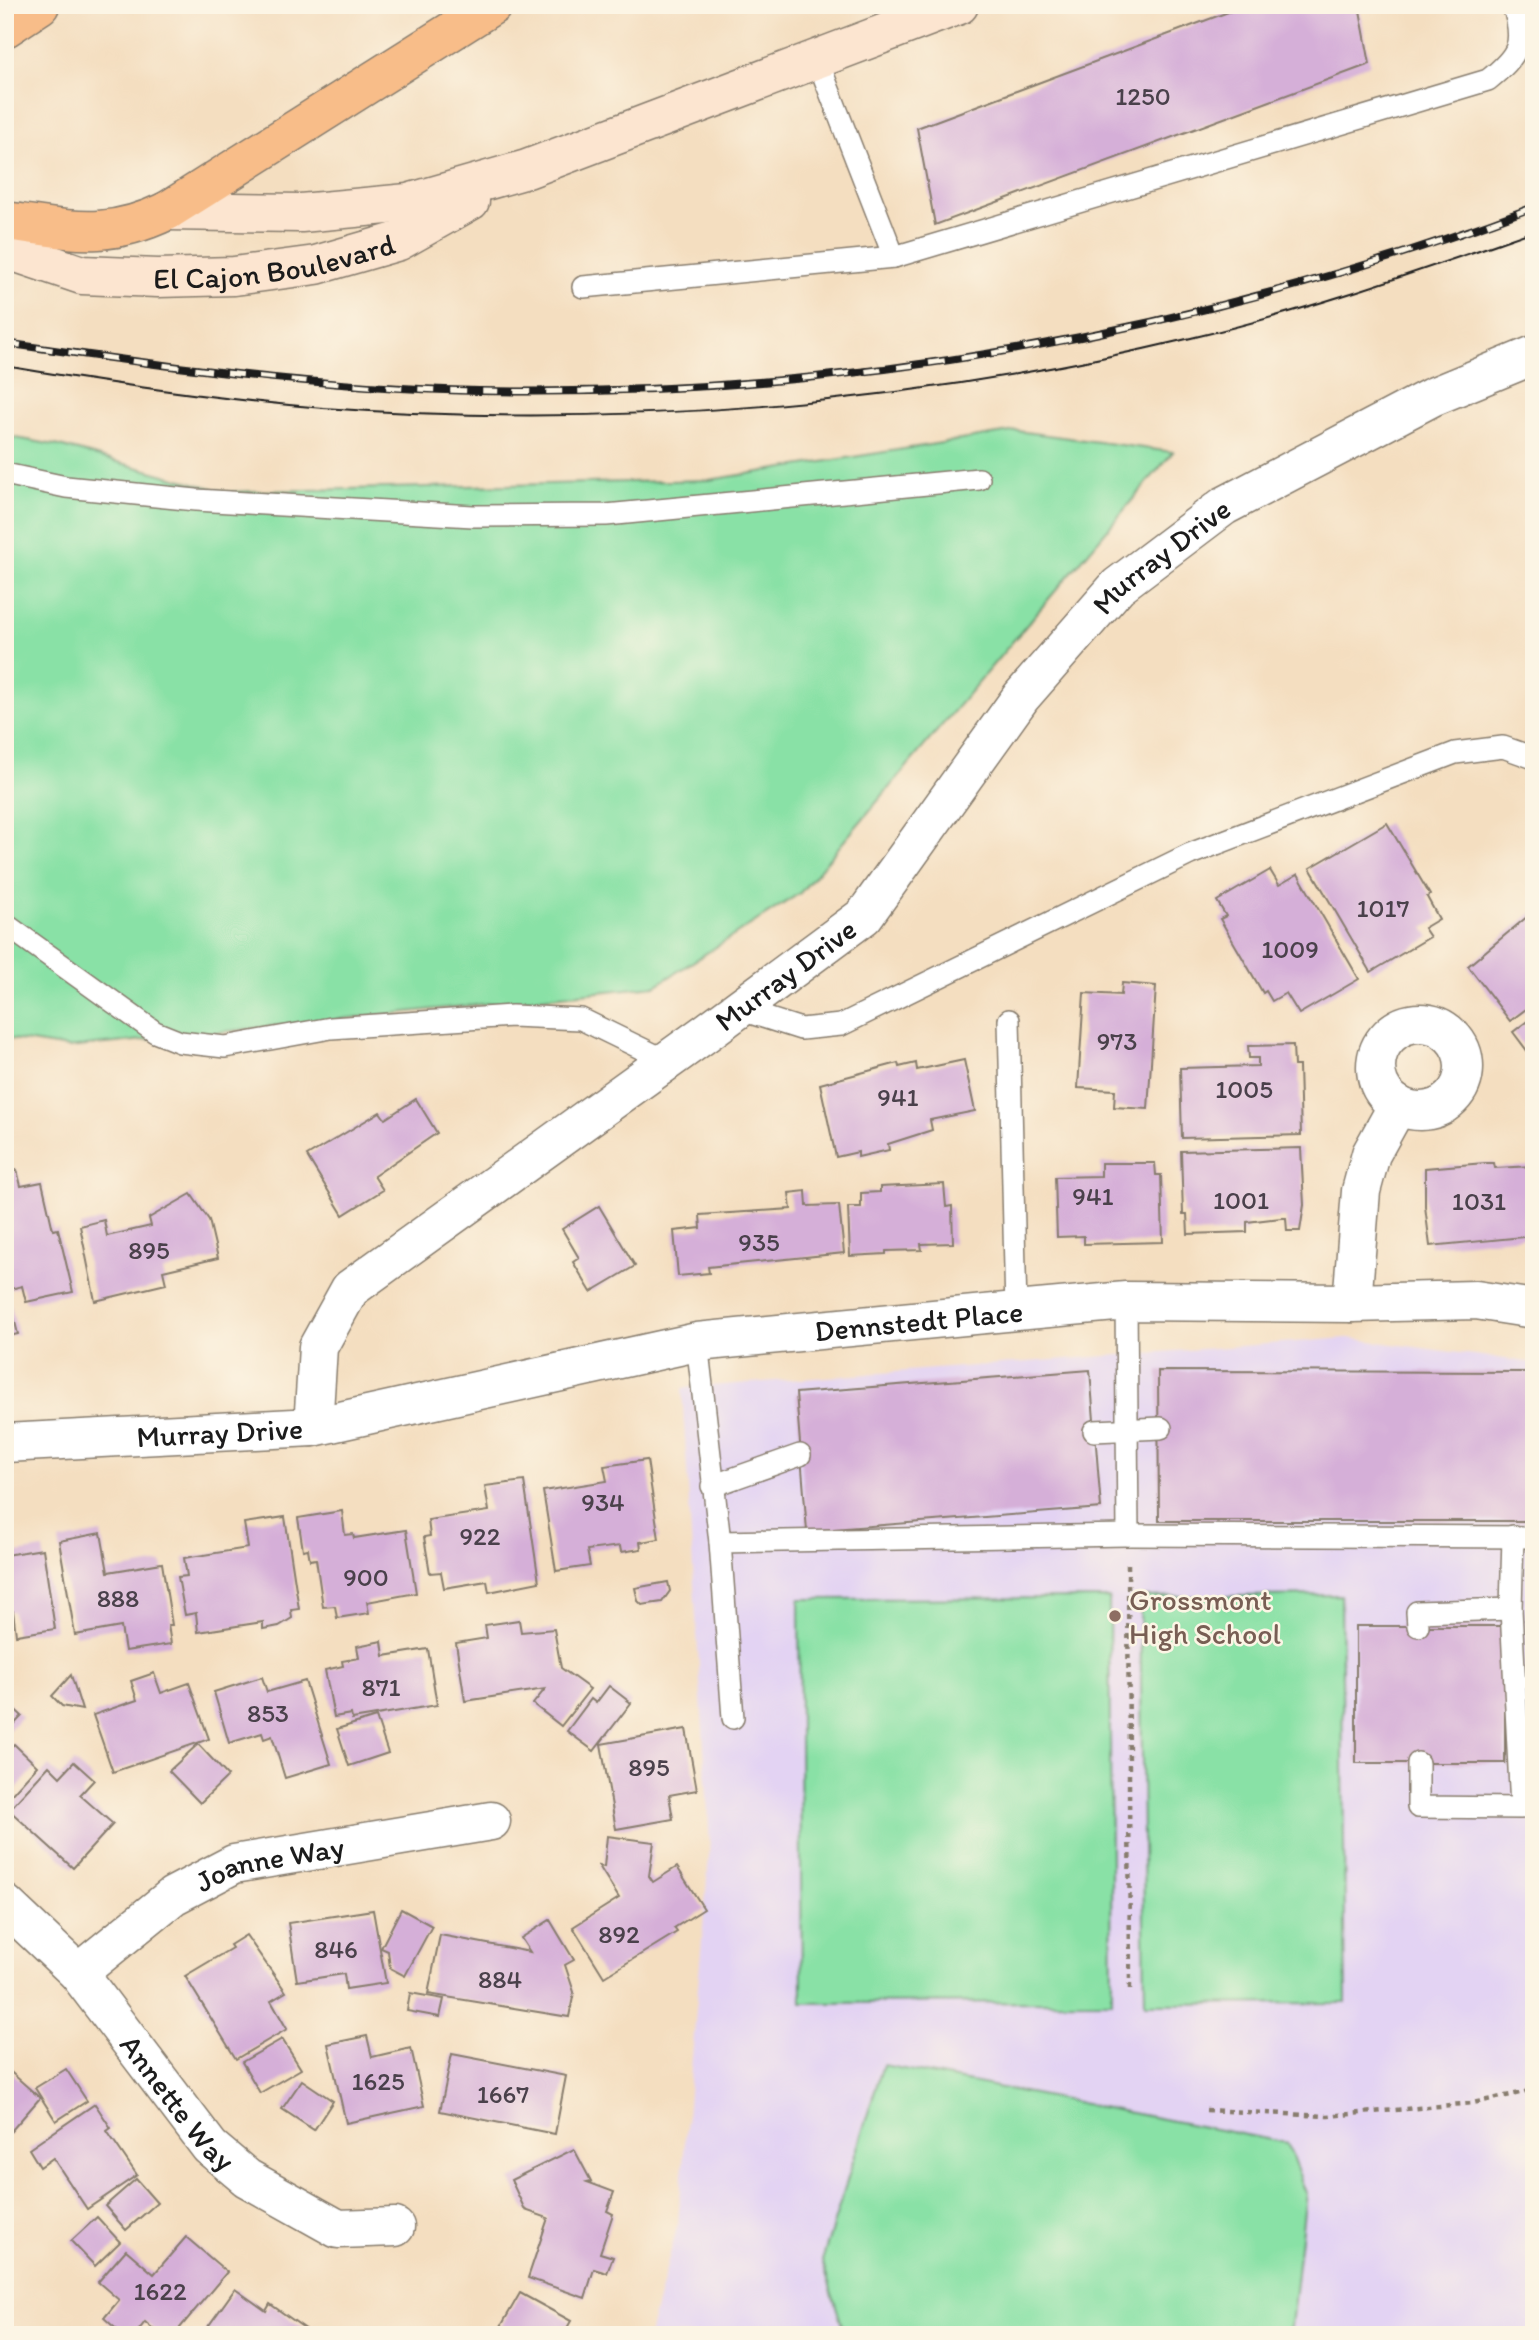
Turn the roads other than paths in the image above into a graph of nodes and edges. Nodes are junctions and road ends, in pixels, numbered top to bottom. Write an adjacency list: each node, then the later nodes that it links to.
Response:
1 (40, 5): 5 (main road)
2 (493, 5): 8 (main road)
3 (959, 5): 6 (main road, El Cajon Boulevard)
4 (1513, 5): 11 (lane)
5 (5, 28)
6 (817, 59): 7 (main road, El Cajon Boulevard); 11 (lane)
7 (527, 169): 8 (main road, El Cajon Boulevard); 10 (main road, El Cajon Boulevard)
8 (167, 211): 9 (main road, El Cajon Boulevard)
9 (5, 221)
10 (5, 249)
11 (894, 257): 12 (lane)
12 (583, 287)
13 (1534, 355): 18 (street, Murray Drive)
14 (5, 474): 15 (lane)
15 (979, 479)
16 (1534, 758): 18 (lane)
17 (5, 924): 20 (lane)
18 (738, 1009): 20 (street, Murray Drive)
19 (1009, 1020): 25 (lane)
20 (667, 1061): 27 (street, Murray Drive)
21 (1398, 1105): 23 (street)
22 (1126, 1301): 23 (street, Dennstedt Place); 25 (street, Dennstedt Place); 28 (lane)
23 (1352, 1303): 24 (street, Dennstedt Place)
24 (1534, 1309)
25 (1016, 1311): 26 (street, Dennstedt Place)
26 (697, 1342): 27 (street, Dennstedt Place); 33 (lane)
27 (313, 1427): 31 (street, Murray Drive)
28 (1127, 1428): 29 (lane); 30 (lane); 34 (lane)
29 (1161, 1428)
30 (1094, 1430)
31 (5, 1443)
32 (800, 1455): 33 (lane)
33 (712, 1486): 36 (lane)
34 (1128, 1535): 35 (lane); 36 (lane)
35 (1523, 1537): 37 (lane)
36 (720, 1542): 39 (lane)
37 (1511, 1609): 38 (lane); 41 (lane)
38 (1418, 1626)
39 (733, 1718)
40 (1418, 1763): 41 (lane)
41 (1527, 1812)
42 (491, 1821): 44 (street, Joanne Way)
43 (5, 1904): 44 (street, Annette Way)
44 (78, 1973): 45 (street, Annette Way)
45 (395, 2227)

